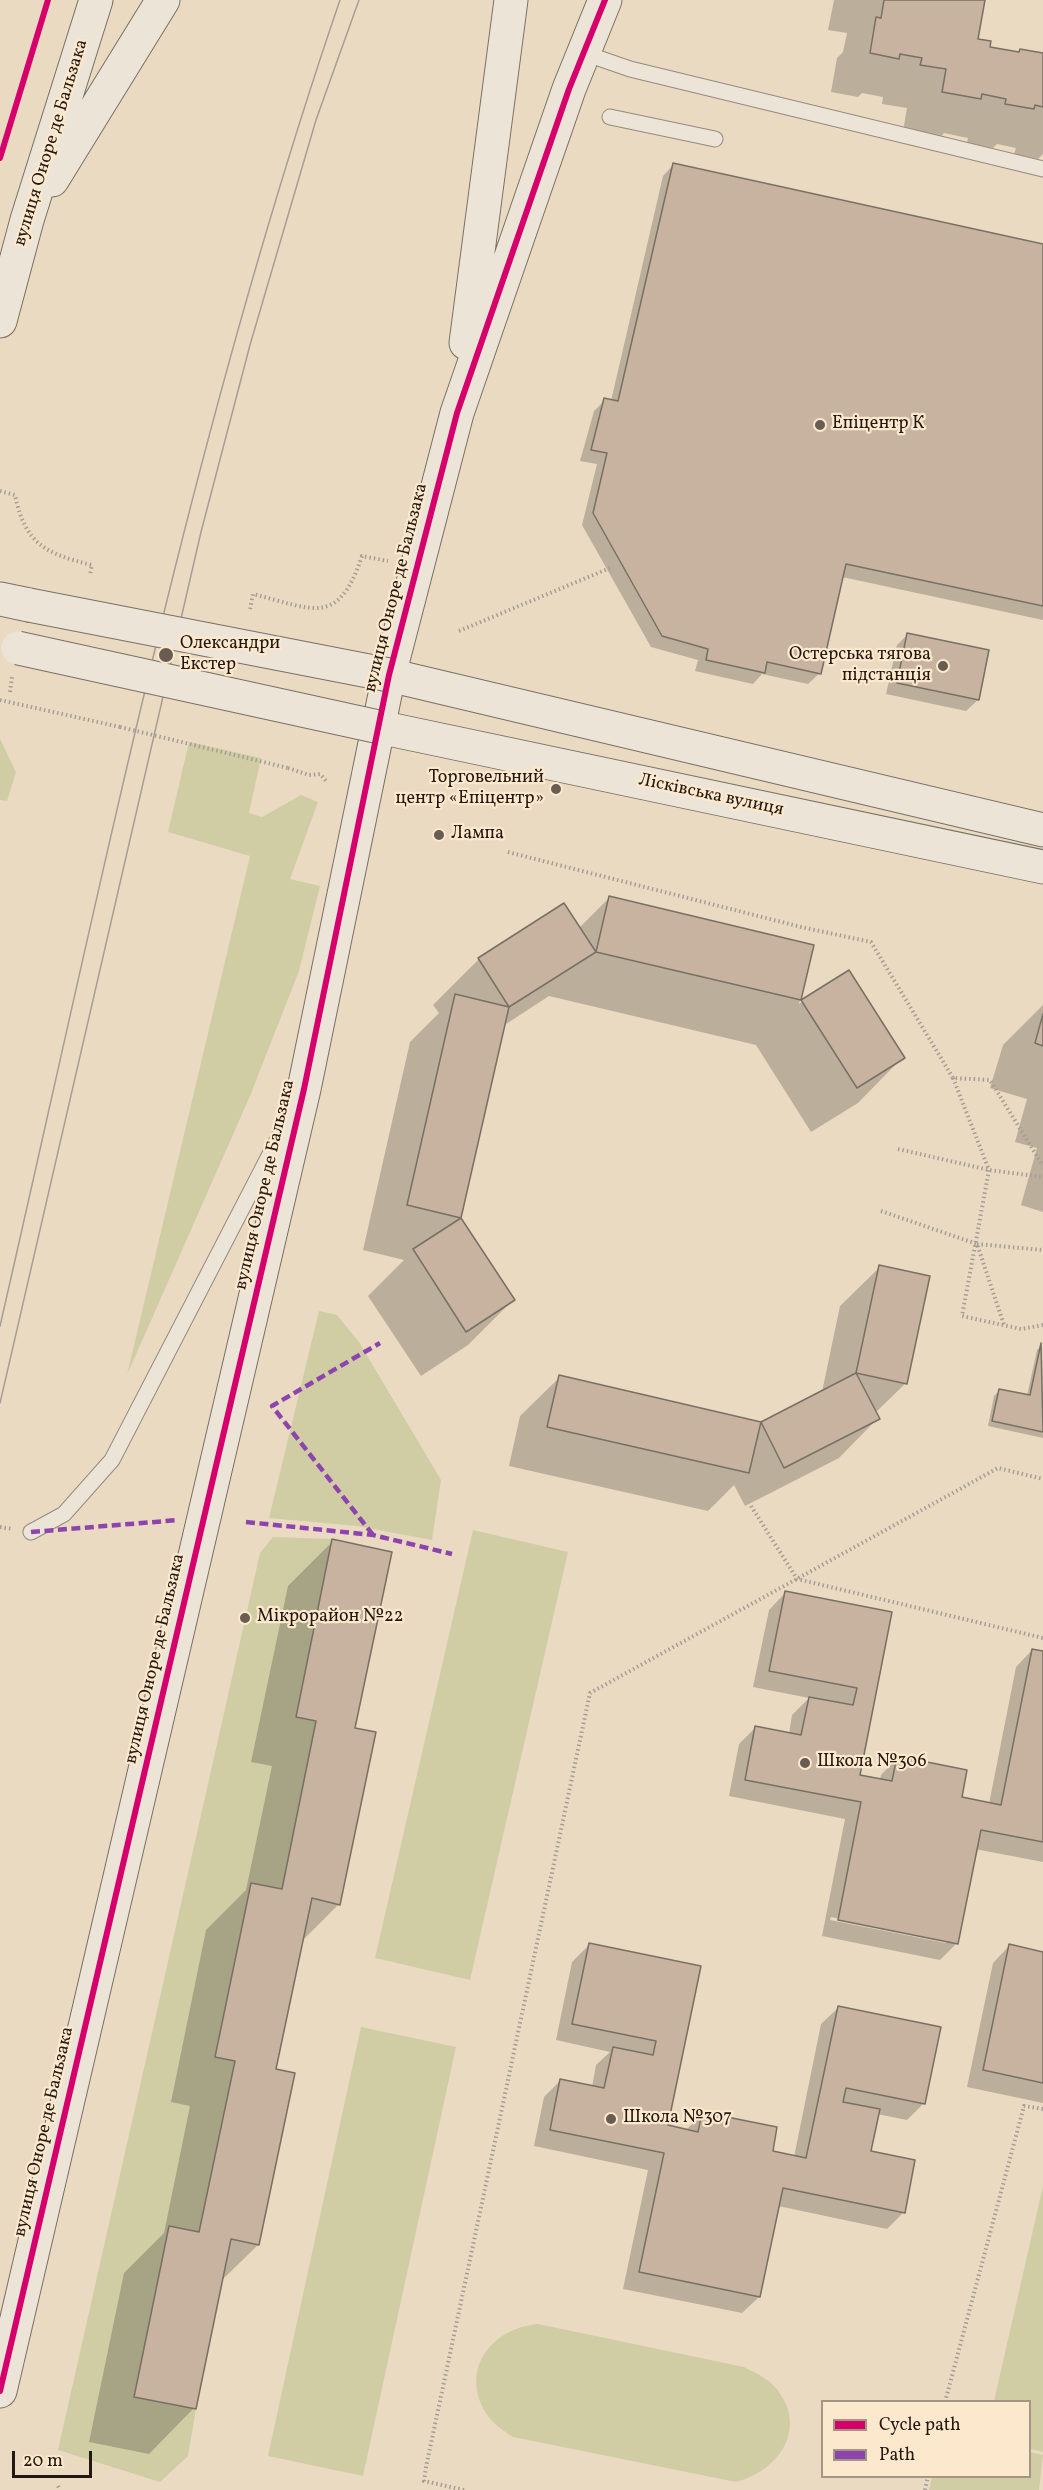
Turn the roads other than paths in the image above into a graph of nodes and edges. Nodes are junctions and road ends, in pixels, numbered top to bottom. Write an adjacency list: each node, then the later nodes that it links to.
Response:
1 (96, 0): 9 (street, вулиця Оноре де Бальзака)
2 (163, 0): 9 (street)
3 (511, 0): 11 (street)
4 (605, 0): 5 (street, вулиця Оноре де Бальзака)
5 (584, 53): 8 (lane); 11 (street, вулиця Оноре де Бальзака)
6 (610, 117): 7 (lane)
7 (715, 139)
8 (1043, 169)
9 (27, 220): 10 (street, вулиця Оноре де Бальзака)
10 (0, 321)
11 (457, 413): 14 (street, вулиця Оноре де Бальзака)
12 (14, 602): 14 (street, bridge)
13 (9, 646): 15 (street, Лісківська вулиця, bridge)
14 (389, 675): 15 (street, вулиця Оноре де Бальзака); 16 (street)
15 (379, 727): 17 (street, Лісківська вулиця); 18 (street, вулиця Оноре де Бальзака)
16 (1043, 830)
17 (1043, 867)
18 (304, 1089): 19 (lane); 20 (street, вулиця Оноре де Бальзака)
19 (31, 1532)
20 (0, 2391)

